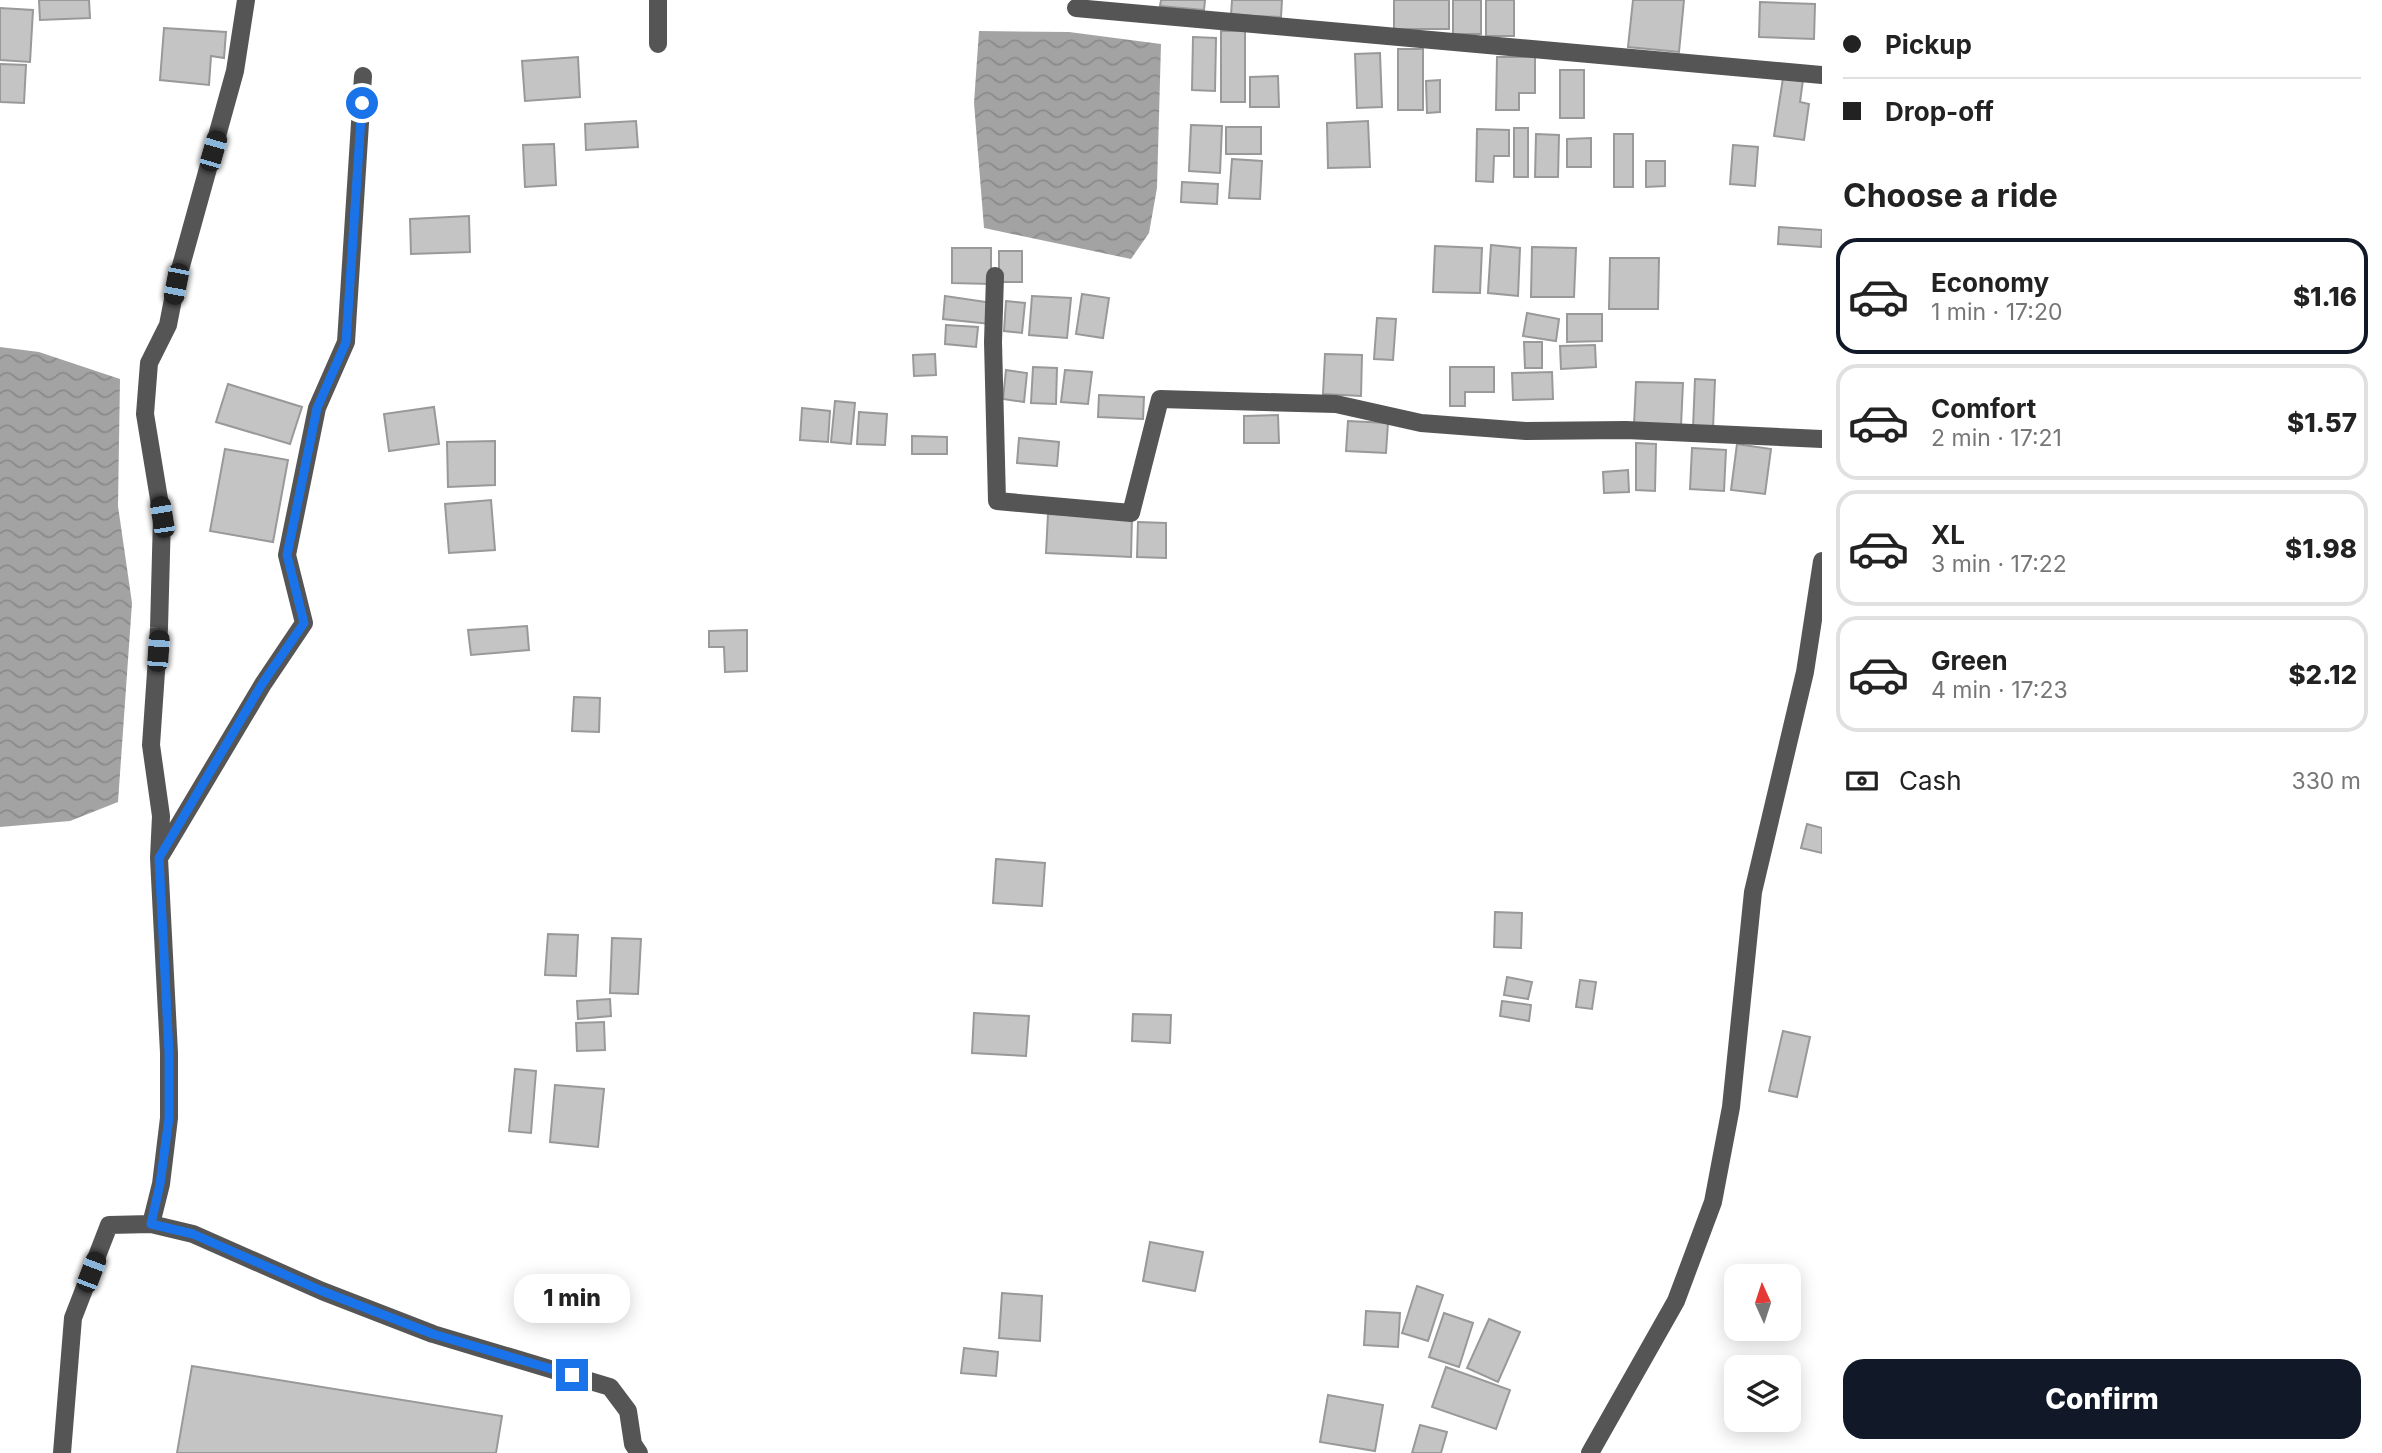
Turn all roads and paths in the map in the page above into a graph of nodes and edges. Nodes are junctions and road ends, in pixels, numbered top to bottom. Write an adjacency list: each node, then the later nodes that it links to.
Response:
1 (246, 0): 10 (street)
2 (658, 0): 4 (street)
3 (1076, 8): 5 (street)
4 (658, 44)
5 (1822, 75)
6 (363, 76): 10 (street)
7 (995, 276): 8 (street)
8 (1822, 439)
9 (1822, 561): 14 (street)
10 (159, 858): 11 (street)
11 (151, 1224): 12 (street); 13 (street)
12 (62, 1453)
13 (639, 1453)
14 (1590, 1453)

